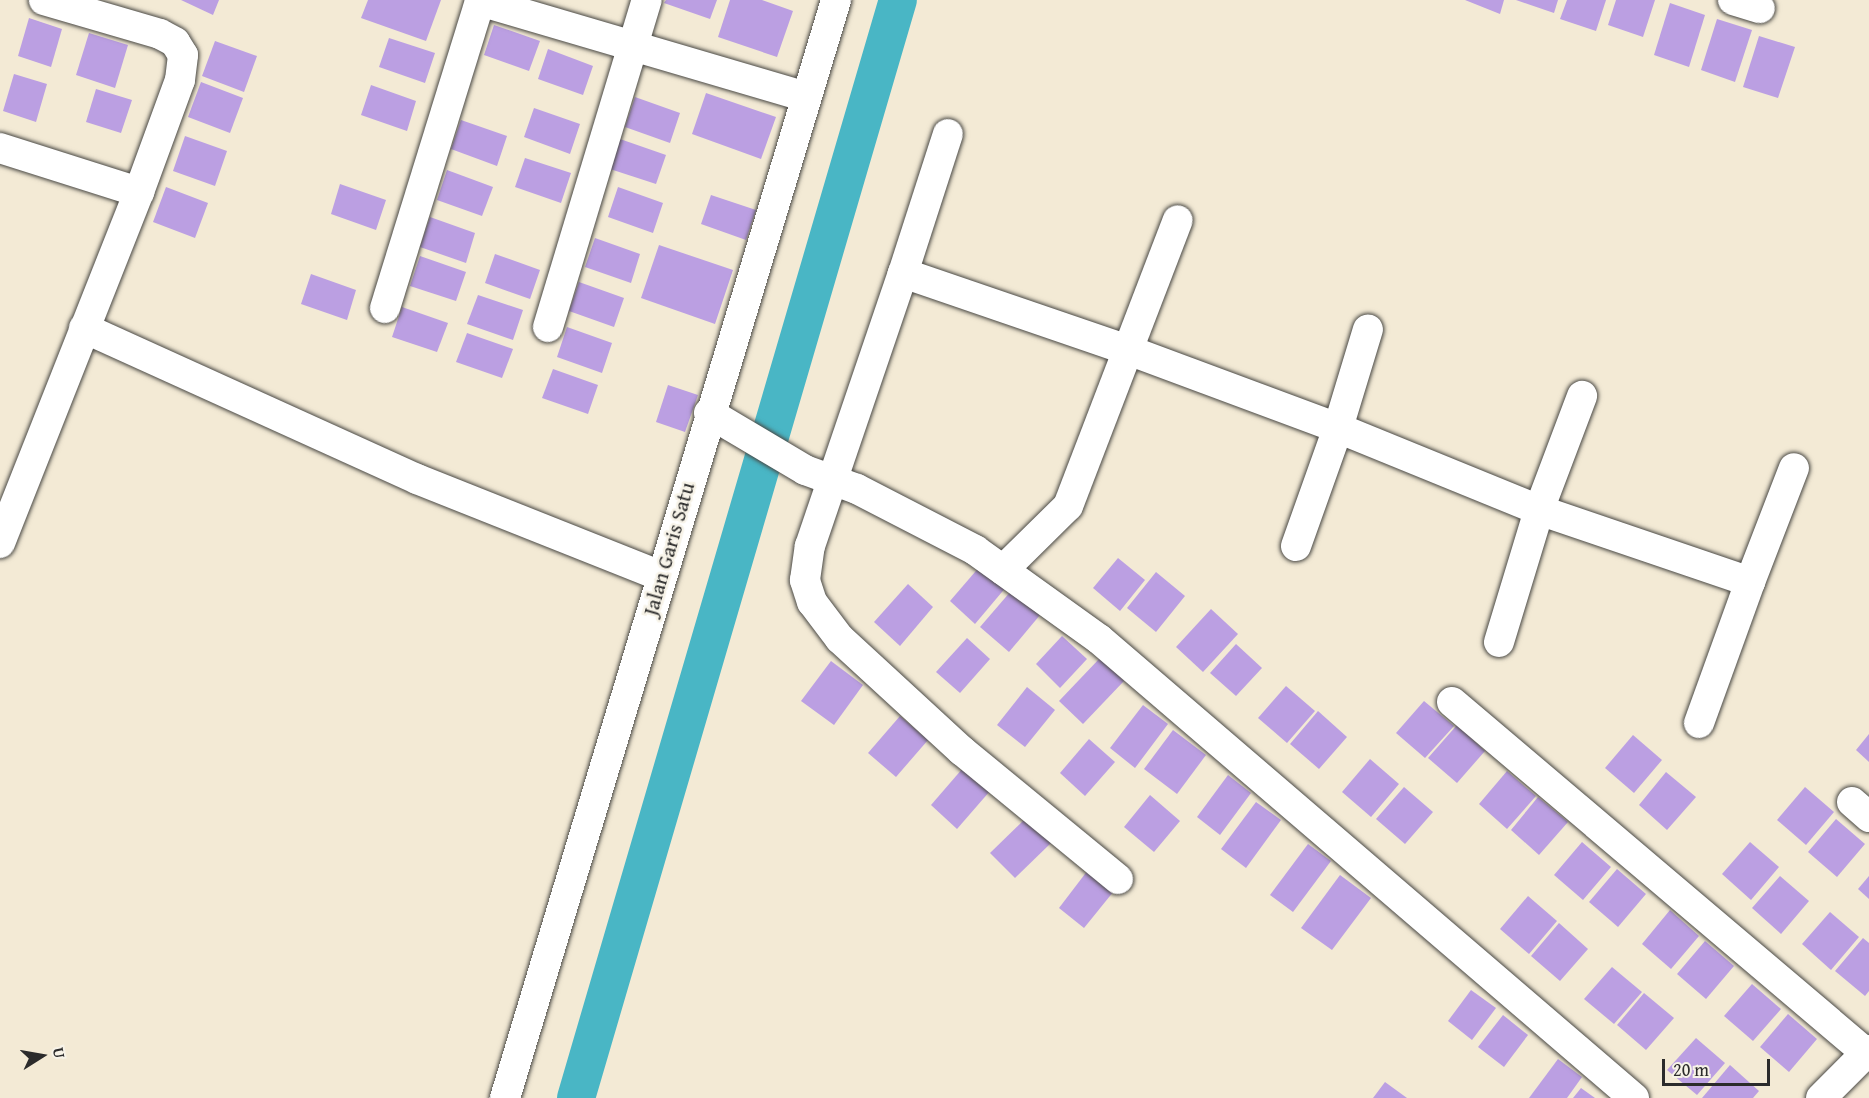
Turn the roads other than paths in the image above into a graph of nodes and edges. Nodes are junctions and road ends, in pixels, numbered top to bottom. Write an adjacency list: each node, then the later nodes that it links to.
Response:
1 (44, 0): 9 (street)
2 (480, 0): 5 (street); 12 (street)
3 (647, 0): 5 (street)
4 (836, 0): 6 (street, Jalan Garis Satu)
5 (631, 46): 6 (street); 13 (street)
6 (806, 97): 18 (street, Jalan Garis Satu)
7 (948, 134): 11 (street)
8 (0, 148): 9 (street)
9 (139, 192): 14 (street)
10 (1178, 220): 16 (street)
11 (903, 273): 16 (street); 21 (street)
12 (385, 308)
13 (548, 327)
14 (84, 328): 23 (street); 26 (street)
15 (1368, 329): 19 (street)
16 (1128, 350): 19 (street); 25 (street)
17 (1582, 396): 22 (street)
18 (709, 413): 21 (street); 26 (street, Jalan Garis Satu)
19 (1338, 428): 22 (street); 24 (street)
20 (1794, 468): 27 (street)
21 (818, 475): 25 (street); 31 (street)
22 (1539, 510): 27 (street); 28 (street)
23 (0, 543)
24 (1296, 546)
25 (1003, 570): 34 (street)
26 (661, 576): 33 (street, Jalan Garis Satu)
27 (1750, 582): 30 (street)
28 (1499, 642)
29 (1452, 702): 32 (street)
30 (1699, 723)
31 (1118, 879)
32 (1868, 1051): 35 (street)
33 (505, 1098)
34 (1634, 1098)
35 (1821, 1098)

